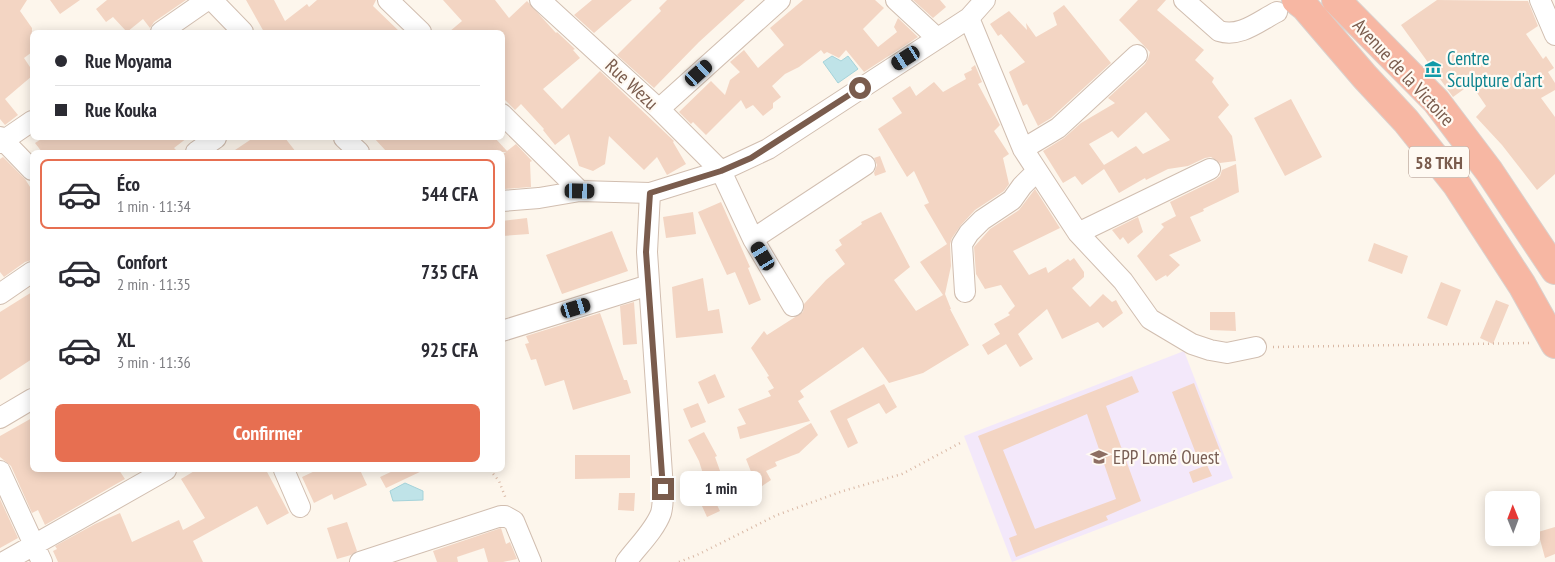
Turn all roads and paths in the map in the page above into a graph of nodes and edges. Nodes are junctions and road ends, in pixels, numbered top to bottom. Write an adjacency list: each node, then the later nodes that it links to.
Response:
1 (207, 0): 13 (street)
2 (212, 0): 14 (street)
3 (388, 0): 15 (street)
4 (540, 0): 19 (street, Rue Wezu)
5 (780, 0): 19 (street)
6 (896, 0): 17 (street)
7 (985, 0): 12 (street)
8 (1184, 0): 11 (street)
9 (1336, 0): 38 (highway, Avenue de la Victoire / 58 TKH)
10 (1540, 0): 16 (street)
11 (1285, 5): 45 (highway, 58 TKH)
12 (969, 18): 17 (street); 25 (street)
13 (164, 30)
14 (241, 30)
15 (419, 30)
16 (1555, 35)
17 (937, 38): 31 (street)
18 (1137, 55): 25 (street)
19 (659, 109): 31 (street, Rue Wezu)
20 (505, 117): 33 (street)
21 (30, 122): 22 (street)
22 (1, 140): 29 (street)
23 (213, 140): 26 (street)
24 (346, 140): 27 (street)
25 (1023, 149): 32 (street)
26 (199, 150)
27 (357, 150)
28 (866, 165): 37 (street)
29 (30, 168)
30 (1210, 170): 36 (street)
31 (721, 171): 34 (street); 37 (street, Rue Wezu)
32 (1037, 172): 36 (street); 41 (street)
33 (580, 191): 34 (street); 35 (street)
34 (650, 193): 40 (street)
35 (505, 201)
36 (1078, 232): 46 (street)
37 (753, 239): 43 (street, Rue Wezu)
38 (1555, 270)
39 (30, 273): 42 (street)
40 (649, 285): 44 (street); 60 (street)
41 (965, 292)
42 (0, 294)
43 (793, 306)
44 (505, 331)
45 (1555, 343): 46 (path)
46 (1256, 347)
47 (30, 400): 48 (street)
48 (0, 418)
49 (960, 443): 61 (path)
50 (0, 471): 56 (street)
51 (163, 472): 56 (street)
52 (285, 472): 54 (street)
53 (492, 472): 55 (path)
54 (300, 507)
55 (500, 516): 58 (street); 59 (street)
56 (39, 553): 57 (street)
57 (4, 562)
58 (360, 562)
59 (531, 562)
60 (626, 562)
61 (679, 562)

